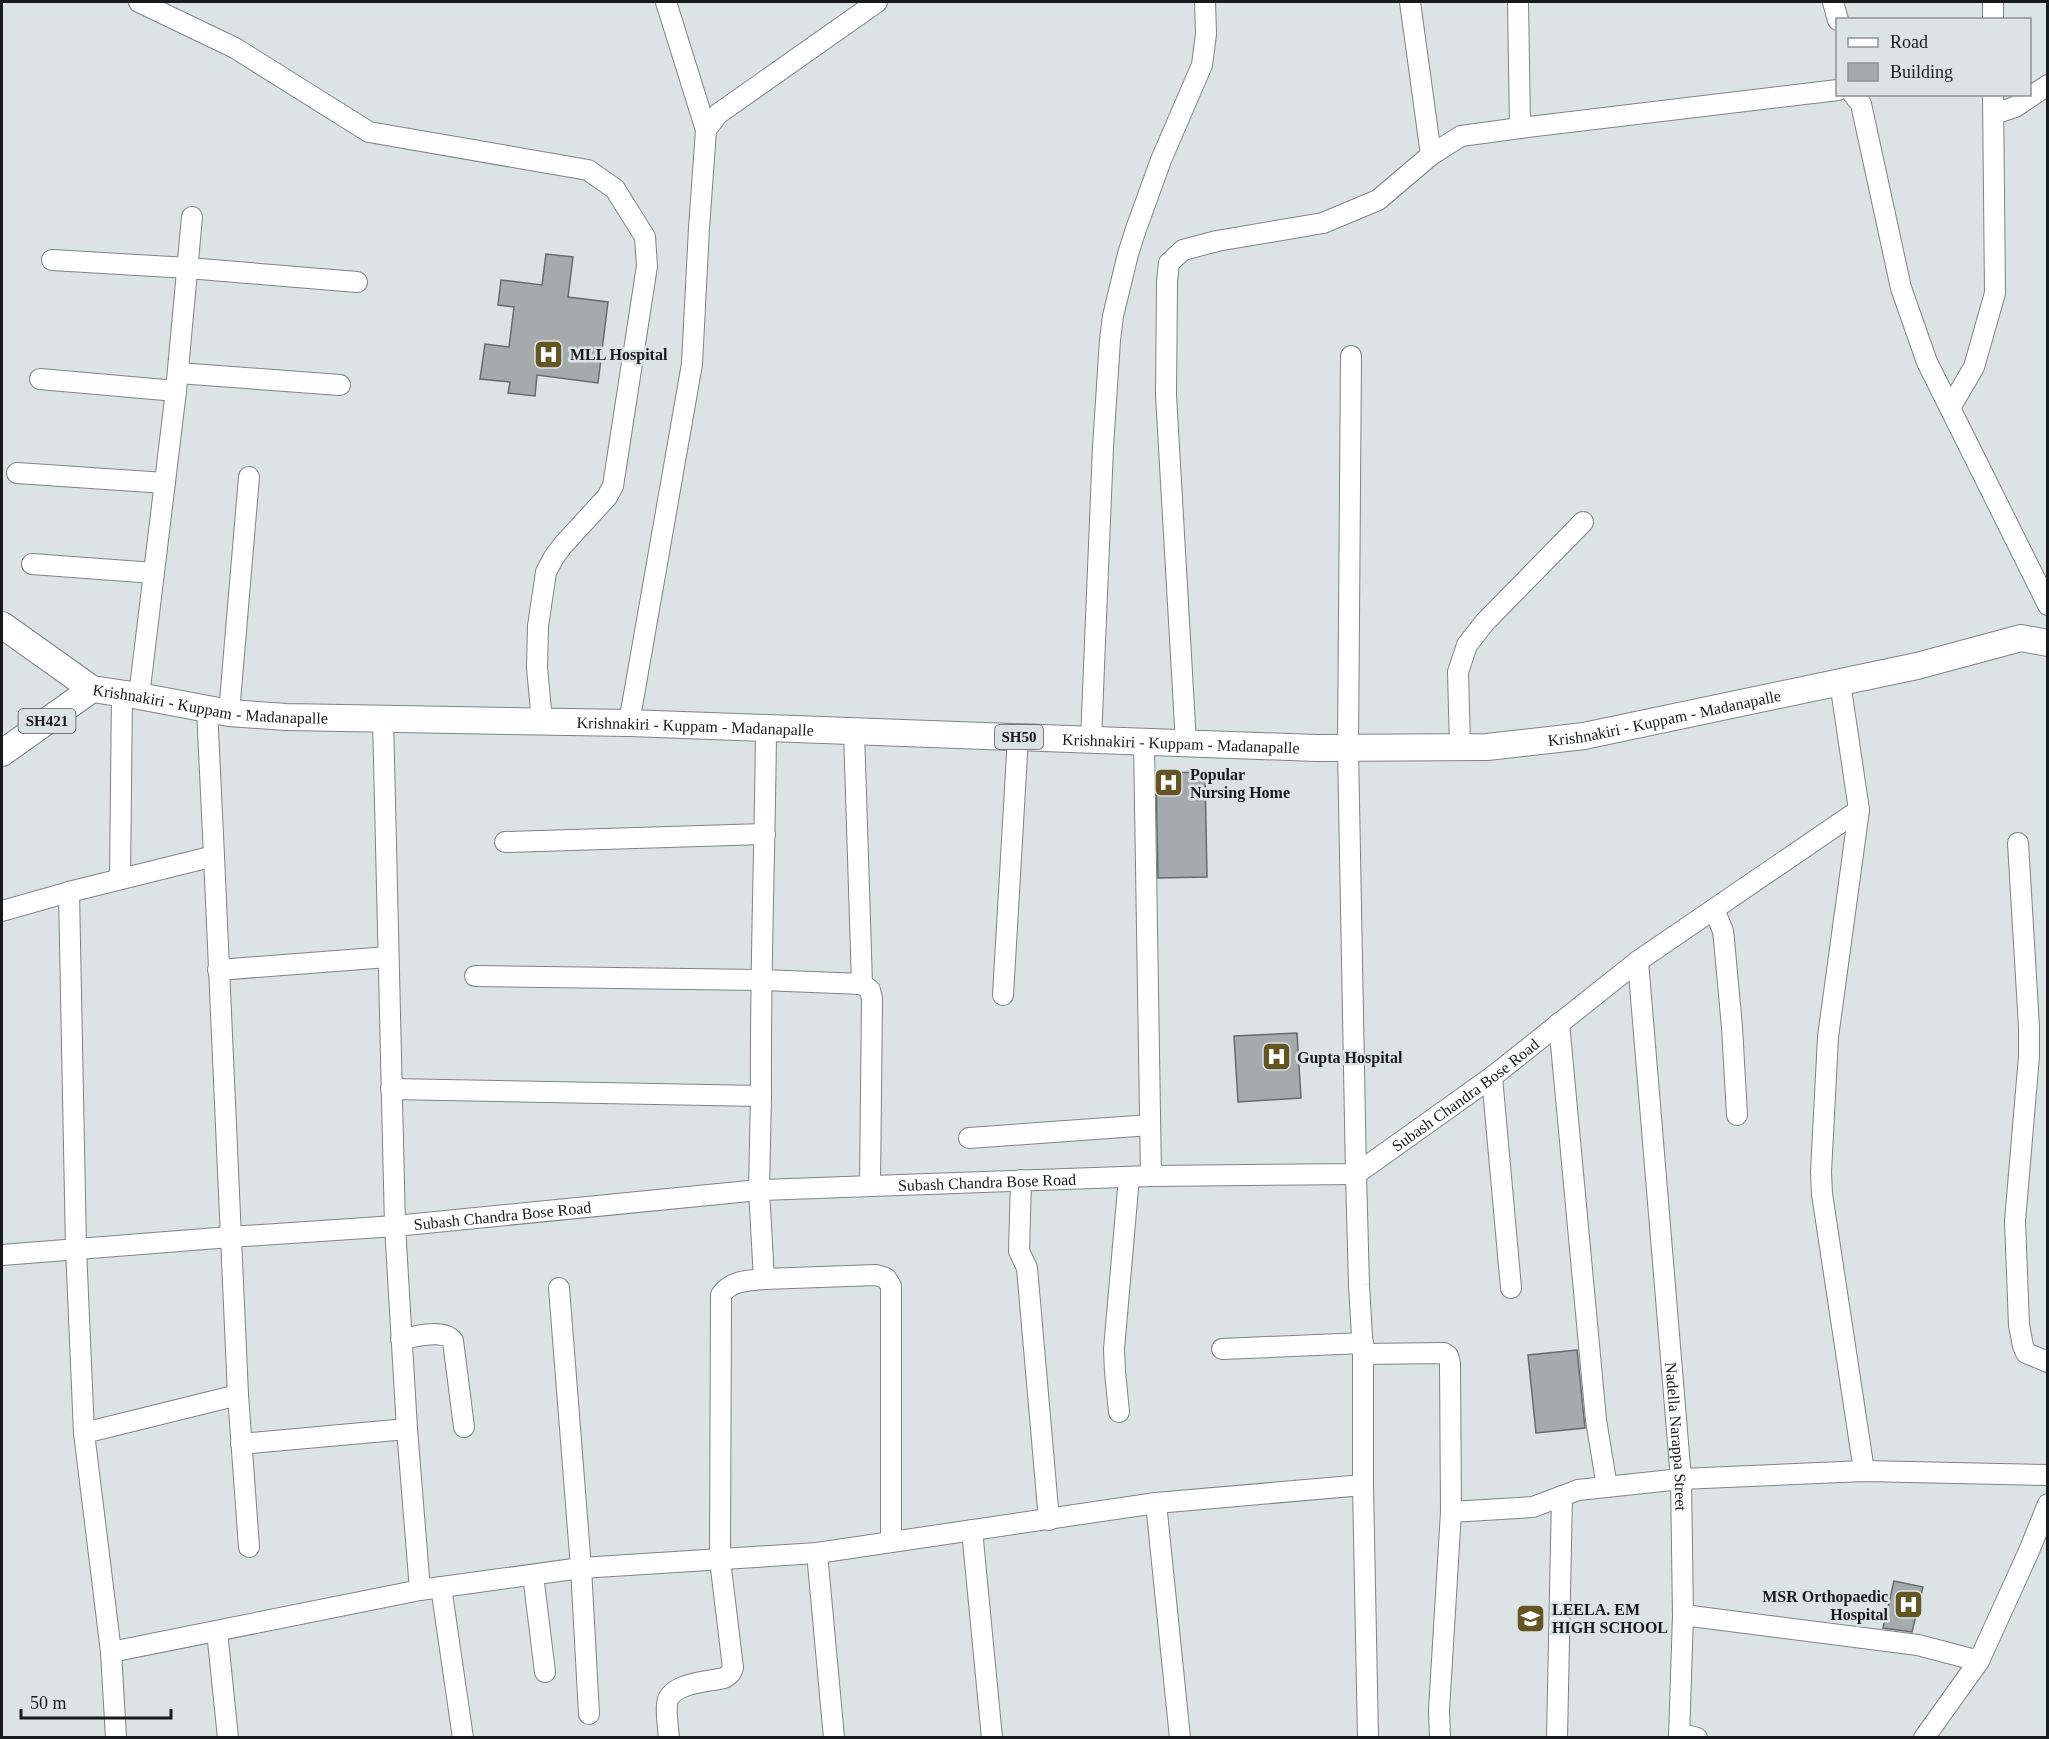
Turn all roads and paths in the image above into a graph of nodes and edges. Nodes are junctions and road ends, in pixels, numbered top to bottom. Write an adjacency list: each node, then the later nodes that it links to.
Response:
1 (666, 2): 16 (street)
2 (877, 2): 16 (street)
3 (1205, 2): 46 (street)
4 (1410, 2): 17 (street)
5 (1518, 2): 15 (street)
6 (1833, 2): 9 (street)
7 (1992, 2): 10 (street)
8 (151, 4): 41 (street)
9 (1837, 18)
10 (1993, 18)
11 (2048, 85): 14 (street)
12 (1836, 90): 15 (street)
13 (1855, 96): 26 (street)
14 (1994, 104): 26 (street)
15 (1520, 128): 17 (street)
16 (706, 130): 42 (street)
17 (1431, 155): 48 (street)
18 (192, 217): 20 (street)
19 (52, 260): 20 (street)
20 (188, 268): 21 (street); 24 (street)
21 (357, 282)
22 (1351, 356): 50 (street)
23 (40, 379): 24 (street)
24 (177, 382): 25 (street); 29 (street)
25 (340, 385)
26 (1950, 408): 33 (street)
27 (17, 473): 29 (street)
28 (249, 477): 39 (street)
29 (165, 483): 32 (street)
30 (1583, 522): 49 (street)
31 (32, 564): 32 (street)
32 (154, 573): 38 (street)
33 (2048, 605)
34 (2, 625): 37 (main road, Krishnakiri - Kuppam - Madanapalle / SH50)
35 (2048, 644): 36 (main road, Krishnakiri - Kuppam - Madanapalle / SH50)
36 (1839, 682): 49 (main road, Krishnakiri - Kuppam - Madanapalle / SH50); 52 (street)
37 (92, 689): 38 (main road, Krishnakiri - Kuppam - Madanapalle / SH50); 51 (main road, SH421)
38 (130, 695): 39 (main road, Krishnakiri - Kuppam - Madanapalle / SH50); 57 (street)
39 (218, 711): 40 (main road, Krishnakiri - Kuppam - Madanapalle / SH50); 56 (street)
40 (383, 718): 41 (main road, Krishnakiri - Kuppam - Madanapalle / SH50); 61 (street)
41 (542, 721): 42 (main road, Krishnakiri - Kuppam - Madanapalle / SH50)
42 (629, 723): 43 (main road, Krishnakiri - Kuppam - Madanapalle / SH50)
43 (766, 728): 44 (main road, Krishnakiri - Kuppam - Madanapalle / SH50); 53 (street)
44 (854, 731): 45 (main road, Krishnakiri - Kuppam - Madanapalle / SH50); 66 (street)
45 (1018, 737): 46 (main road, Krishnakiri - Kuppam - Madanapalle / SH50); 67 (street)
46 (1091, 740): 47 (main road, Krishnakiri - Kuppam - Madanapalle / SH50)
47 (1144, 742): 48 (main road, Krishnakiri - Kuppam - Madanapalle / SH50); 73 (street)
48 (1186, 743): 50 (main road, Krishnakiri - Kuppam - Madanapalle / SH50)
49 (1460, 747): 50 (main road, Krishnakiri - Kuppam - Madanapalle / SH50)
50 (1348, 748): 75 (street)
51 (2, 753)
52 (1859, 810): 59 (street, Subash Chandra Bose Road); 98 (street)
53 (765, 834): 54 (street); 65 (street)
54 (505, 842)
55 (2018, 843): 91 (street)
56 (214, 856): 57 (street); 63 (street)
57 (120, 879): 58 (street)
58 (69, 892): 60 (street); 83 (street)
59 (1714, 909): 62 (street, Subash Chandra Bose Road); 72 (street)
60 (2, 911)
61 (388, 957): 63 (street); 70 (street)
62 (1638, 961): 68 (street, Subash Chandra Bose Road); 100 (street, Nadella Narappa Street)
63 (218, 970): 82 (street)
64 (475, 976): 65 (street)
65 (760, 980): 66 (street); 71 (street)
66 (862, 984): 79 (street)
67 (1003, 995)
68 (1559, 1023): 69 (street, Subash Chandra Bose Road); 102 (street)
69 (1492, 1077): 75 (street, Subash Chandra Bose Road); 87 (street)
70 (391, 1089): 71 (street); 81 (street)
71 (761, 1096): 80 (street)
72 (1737, 1115)
73 (1150, 1125): 74 (street); 76 (street)
74 (969, 1138)
75 (1356, 1174): 76 (street, Subash Chandra Bose Road); 89 (street)
76 (1151, 1176): 77 (street, Subash Chandra Bose Road)
77 (1129, 1177): 78 (street, Subash Chandra Bose Road); 93 (street)
78 (1022, 1180): 79 (street, Subash Chandra Bose Road); 107 (street)
79 (870, 1184): 80 (street, Subash Chandra Bose Road)
80 (759, 1190): 81 (street, Subash Chandra Bose Road); 85 (street)
81 (395, 1226): 82 (street, Subash Chandra Bose Road); 88 (street)
82 (230, 1237): 83 (street, Subash Chandra Bose Road); 92 (street)
83 (76, 1248): 84 (street, Subash Chandra Bose Road); 96 (street)
84 (2, 1255)
85 (764, 1279): 109 (street); 112 (street)
86 (559, 1288): 113 (street)
87 (1512, 1288)
88 (401, 1339): 94 (street); 95 (street)
89 (1363, 1348): 90 (street); 101 (street); 106 (street)
90 (1221, 1349)
91 (2048, 1362)
92 (238, 1395): 96 (street); 97 (street)
93 (1119, 1412)
94 (464, 1427)
95 (407, 1429): 97 (street); 116 (street)
96 (84, 1433): 119 (street)
97 (241, 1444): 110 (street)
98 (1864, 1471): 99 (street); 100 (street)
99 (2048, 1474)
100 (1681, 1479): 102 (street); 117 (street, Nadella Narappa Street)
101 (1363, 1485): 104 (street); 131 (street)
102 (1606, 1487): 103 (street)
103 (1562, 1496): 106 (street); 133 (street)
104 (1156, 1503): 107 (street); 130 (street)
105 (2048, 1504): 120 (street)
106 (1450, 1512): 132 (street)
107 (1049, 1520): 108 (street)
108 (972, 1530): 109 (street); 129 (street)
109 (891, 1542): 111 (street)
110 (249, 1547)
111 (817, 1554): 112 (street); 128 (street)
112 (720, 1560): 113 (street); 127 (street)
113 (581, 1568): 114 (street); 122 (street)
114 (533, 1575): 115 (street); 121 (street)
115 (441, 1587): 116 (street); 126 (street)
116 (420, 1590): 118 (street)
117 (1683, 1615): 120 (street); 123 (street, Nadella Narappa Street)
118 (217, 1630): 119 (street); 125 (street)
119 (111, 1652): 124 (street)
120 (1978, 1661): 134 (street)
121 (544, 1672)
122 (589, 1714)
123 (1685, 1736)
124 (116, 1737)
125 (228, 1737)
126 (463, 1737)
127 (669, 1737)
128 (834, 1737)
129 (992, 1737)
130 (1180, 1737)
131 (1368, 1737)
132 (1440, 1737)
133 (1557, 1737)
134 (1924, 1737)

